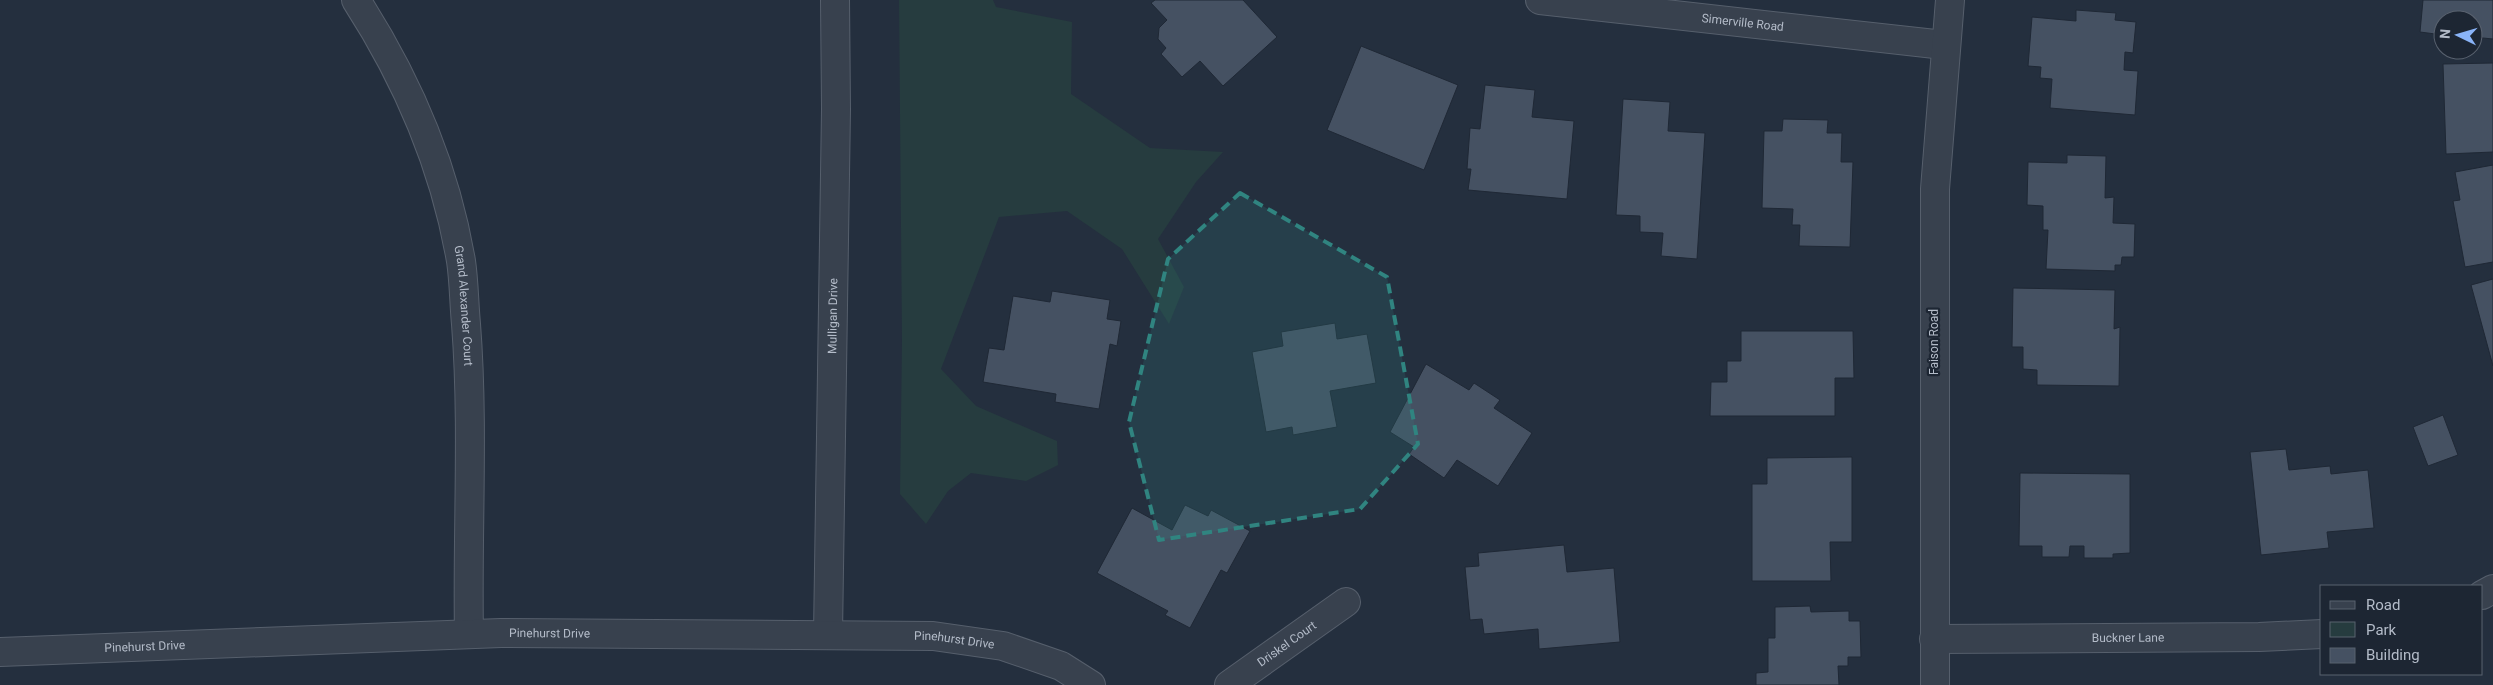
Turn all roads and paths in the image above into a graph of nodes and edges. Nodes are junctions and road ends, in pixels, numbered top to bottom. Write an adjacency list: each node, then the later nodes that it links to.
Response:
1 (356, 0): 7 (street, Grand Alexander Court)
2 (835, 0): 8 (street, Mulligan Drive)
3 (1540, 0): 5 (street, Simerville Road)
4 (1950, 0): 5 (street, Faison Road)
5 (1944, 45): 10 (street, Faison Road)
6 (1346, 602): 13 (street, Driskel Court)
7 (469, 634): 8 (street, Pinehurst Drive); 11 (street, Pinehurst Drive)
8 (828, 634): 12 (street, Pinehurst Drive)
9 (2320, 634): 10 (street, Buckner Lane)
10 (1934, 639): 14 (street, Faison Road)
11 (0, 652)
12 (1091, 685)
13 (1230, 685)
14 (1935, 685)

